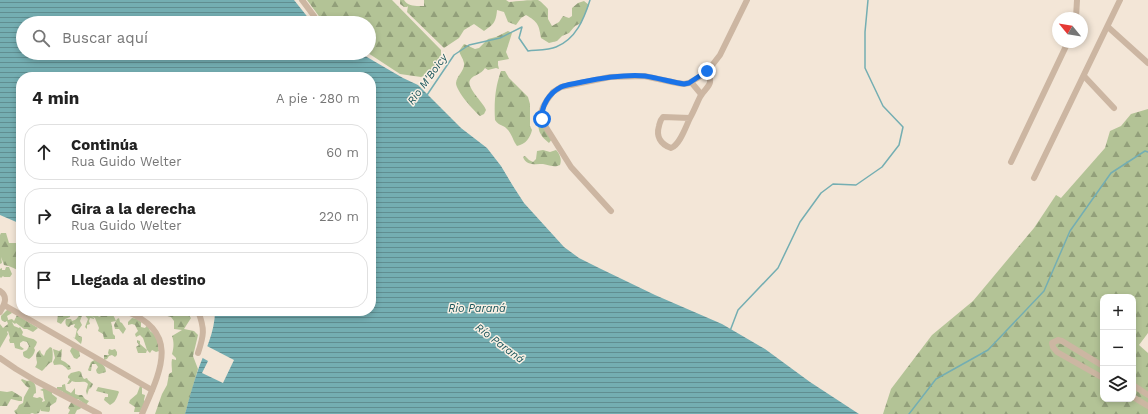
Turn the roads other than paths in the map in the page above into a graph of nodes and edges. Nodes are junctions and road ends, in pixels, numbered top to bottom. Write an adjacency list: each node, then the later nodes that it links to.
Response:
1 (302, 0): 6 (street)
2 (747, 0): 10 (street)
3 (1077, 0): 5 (street)
4 (1120, 0): 7 (street)
5 (1076, 12)
6 (314, 16)
7 (1108, 27): 9 (street); 11 (street)
8 (1065, 48): 16 (street)
9 (1148, 62)
10 (707, 71): 12 (street); 13 (street)
11 (1084, 76): 14 (street); 17 (street)
12 (691, 82): 13 (street); 18 (street)
13 (701, 94): 15 (street)
14 (1114, 108)
15 (690, 118): 15 (street)
16 (1011, 162)
17 (1034, 178)
18 (611, 212)
19 (0, 291): 20 (street)
20 (4, 304): 21 (street); 22 (street)
21 (16, 311)
22 (0, 312)
23 (25, 316): 31 (street)
24 (136, 316): 31 (street)
25 (200, 316): 26 (street)
26 (198, 353)
27 (0, 358): 35 (street)
28 (1100, 364): 29 (street)
29 (1100, 376)
30 (1136, 387): 32 (street)
31 (152, 390): 36 (street)
32 (1148, 395)
33 (1136, 399): 34 (street)
34 (1148, 406)
35 (99, 414)
36 (142, 414)

